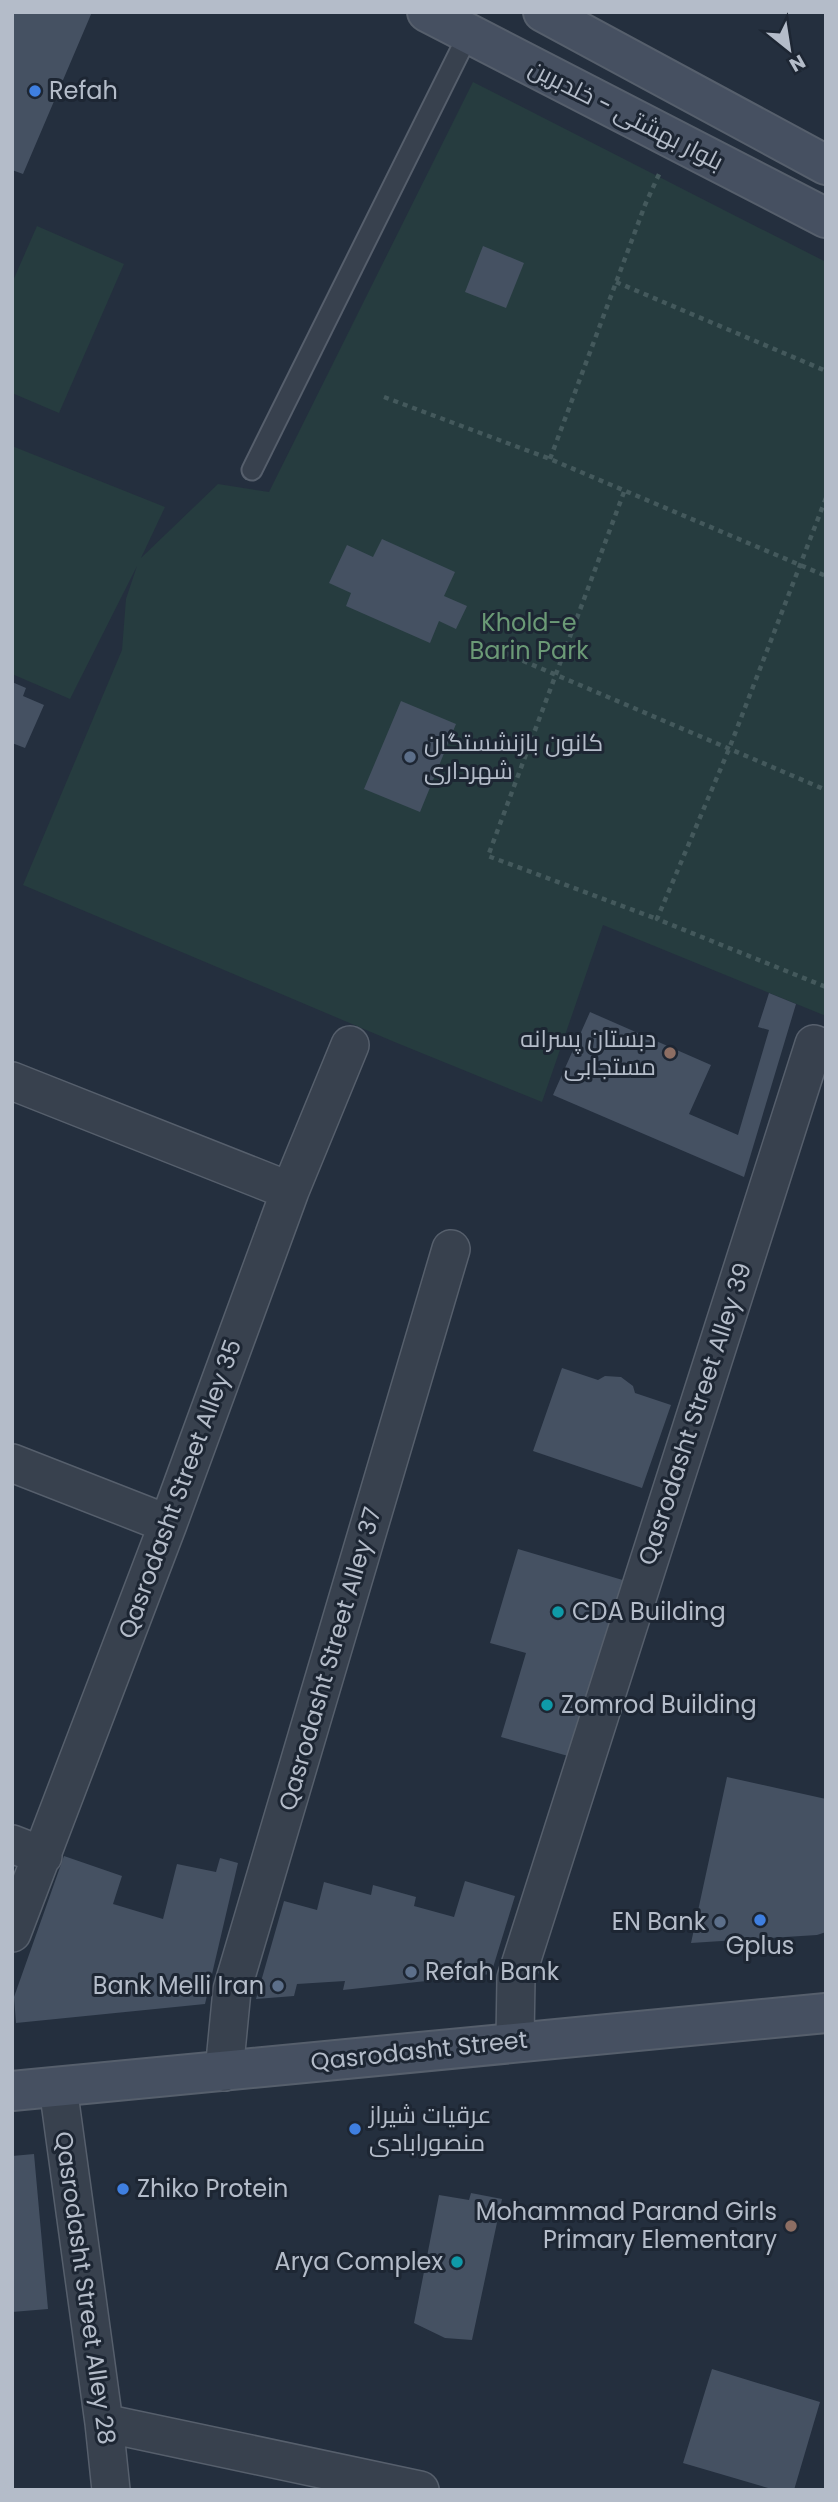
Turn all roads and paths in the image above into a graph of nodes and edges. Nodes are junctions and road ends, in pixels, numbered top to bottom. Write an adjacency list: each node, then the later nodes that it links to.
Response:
1 (427, 12): 3 (main road, بلوار بهشتی - خلدبرین)
2 (542, 12): 5 (main road, بلوار بهشتی - خلدبرین)
3 (469, 33): 4 (main road, بلوار بهشتی - خلدبرین); 11 (lane)
4 (675, 140): 6 (main road, بلوار بهشتی - خلدبرین); 7 (path)
5 (826, 165)
6 (826, 218)
7 (616, 282): 8 (path); 10 (path)
8 (826, 371)
9 (384, 397): 10 (path)
10 (550, 459): 12 (path)
11 (252, 470)
12 (624, 492): 14 (path); 17 (path)
13 (826, 498): 14 (path)
14 (800, 565): 15 (path); 18 (path)
15 (826, 576)
16 (486, 645): 17 (path)
17 (556, 674): 18 (path); 20 (path)
18 (729, 749): 19 (path); 20 (path)
19 (826, 790)
20 (657, 919): 21 (path)
21 (826, 987)
22 (350, 1045): 25 (street, Qasrodasht Street Alley 35)
23 (826, 1049): 32 (street, Qasrodasht Street Alley 39)
24 (12, 1082): 25 (street)
25 (290, 1191): 28 (street, Qasrodasht Street Alley 35)
26 (451, 1249): 33 (street, Qasrodasht Street Alley 37)
27 (12, 1463): 28 (street)
28 (168, 1524): 29 (street, Qasrodasht Street Alley 35)
29 (27, 1850): 30 (street, Qasrodasht Street Alley 35)
30 (12, 1933)
31 (826, 2014): 32 (main road, Qasrodasht Street)
32 (514, 2040): 33 (main road, Qasrodasht Street)
33 (224, 2072): 34 (main road, Qasrodasht Street)
34 (58, 2087): 35 (main road, Qasrodasht Street); 36 (street, Qasrodasht Street Alley 28)
35 (12, 2091)
36 (104, 2423): 37 (street, Qasrodasht Street Alley 28); 38 (street)
37 (111, 2490)
38 (420, 2490)

